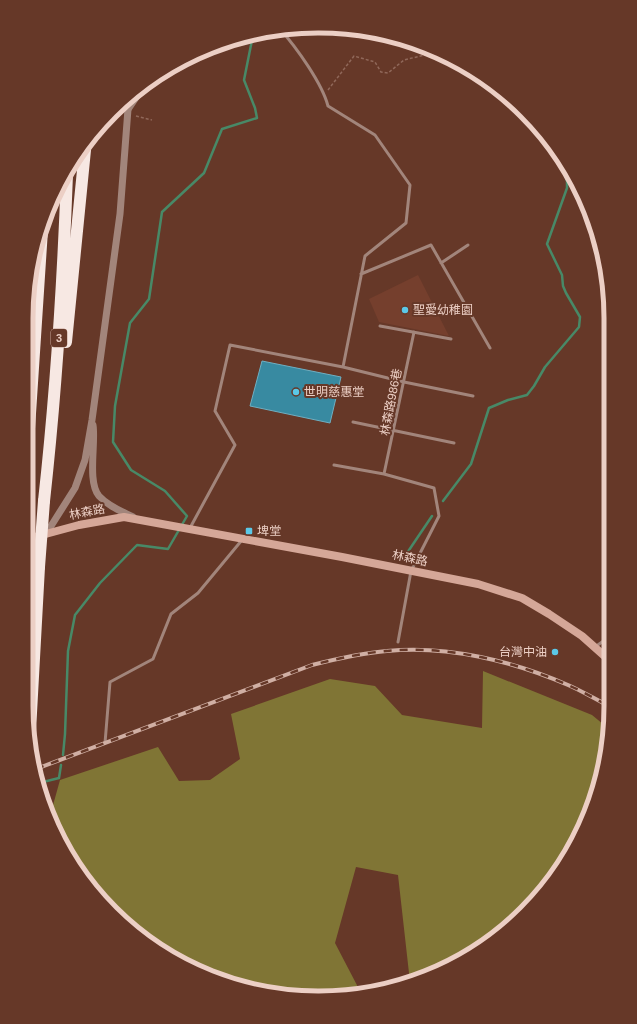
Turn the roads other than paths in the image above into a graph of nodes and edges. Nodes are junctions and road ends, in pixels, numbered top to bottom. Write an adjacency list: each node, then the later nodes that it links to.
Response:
1 (285, 35): 10 (lane)
2 (140, 96): 4 (lane)
3 (128, 106): 4 (street)
4 (128, 114): 19 (street)
5 (85, 155): 22 (highway)
6 (67, 184): 22 (highway, 3)
7 (468, 245): 9 (lane)
8 (40, 254): 15 (highway, 3)
9 (441, 263): 10 (lane); 14 (lane)
10 (361, 274): 16 (lane)
11 (380, 326): 12 (lane)
12 (414, 332): 13 (lane); 17 (lane, 林森路986巷)
13 (451, 339)
14 (490, 348)
15 (33, 367)
16 (343, 367): 17 (lane); 27 (lane)
17 (404, 382): 18 (lane); 21 (lane, 林森路986巷)
18 (473, 396)
19 (92, 420): 26 (street); 28 (street)
20 (353, 422): 21 (lane)
21 (394, 431): 23 (lane); 25 (lane, 林森路986巷)
22 (52, 434): 36 (highway, 3, bridge)
23 (454, 443)
24 (334, 465): 25 (lane)
25 (384, 474): 31 (lane)
26 (138, 519): 27 (main road, 林森路); 28 (main road, 林森路)
27 (188, 529): 30 (main road, 林森路)
28 (46, 534): 29 (main road, 林森路)
29 (33, 537)
30 (243, 539): 31 (main road, 林森路); 37 (lane)
31 (411, 570): 33 (lane); 34 (main road, 林森路)
32 (604, 641): 34 (lane)
33 (398, 642)
34 (595, 647): 35 (main road, 林森路)
35 (604, 655)
36 (33, 676)
37 (105, 743)

